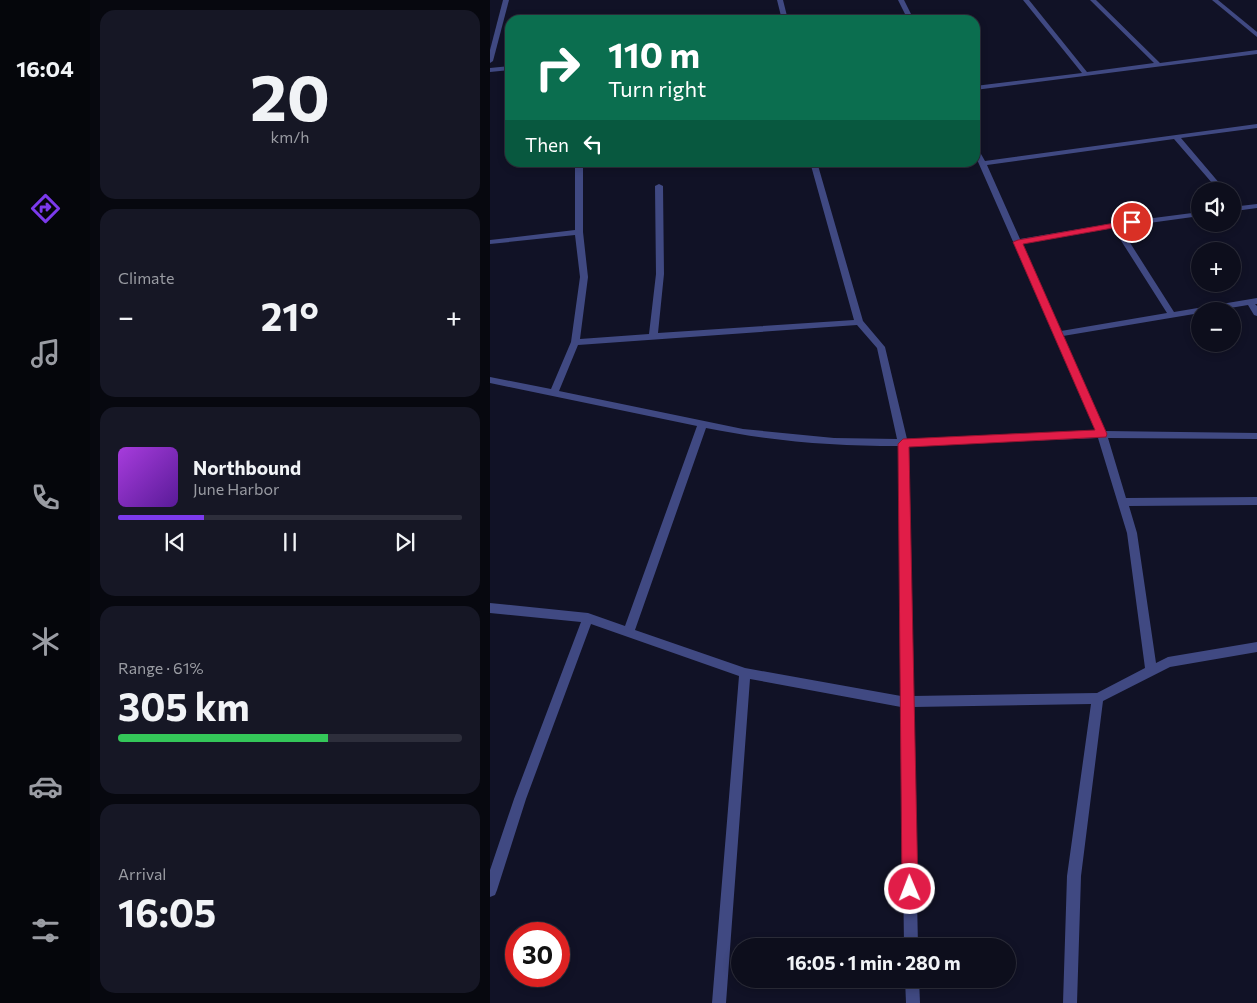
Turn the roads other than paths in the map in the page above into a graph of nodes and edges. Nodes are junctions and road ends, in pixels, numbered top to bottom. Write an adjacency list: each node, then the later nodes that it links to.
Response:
1 (506, 0): 11 (street)
2 (780, 0): 7 (street)
3 (901, 0): 8 (street)
4 (1026, 0): 15 (street)
5 (1093, 0): 12 (street)
6 (1215, 0): 9 (street)
7 (784, 15)
8 (908, 15)
9 (1257, 35)
10 (1257, 52): 12 (street)
11 (490, 62)
12 (1158, 64): 15 (street)
13 (505, 68): 14 (street)
14 (490, 70)
15 (1086, 74): 16 (street)
16 (980, 87)
17 (1257, 126): 18 (street)
18 (1176, 137): 20 (street); 23 (street)
19 (980, 157): 20 (street)
20 (983, 163): 31 (street)
21 (579, 167): 29 (street)
22 (814, 167): 35 (street)
23 (1215, 182)
24 (659, 186): 37 (street)
25 (1257, 206): 26 (street)
26 (1241, 208)
27 (1191, 215): 28 (street)
28 (1115, 225): 31 (street); 34 (street)
29 (579, 232): 30 (street); 38 (street)
30 (490, 242)
31 (1018, 242): 36 (street)
32 (1253, 302): 33 (street); 34 (street)
33 (1257, 313)
34 (1172, 315): 36 (street)
35 (859, 322): 37 (street); 44 (street)
36 (1058, 334): 42 (street)
37 (653, 336): 38 (street)
38 (575, 342): 40 (street)
39 (490, 380): 40 (street)
40 (554, 393): 41 (street)
41 (703, 423): 44 (street); 49 (street)
42 (1102, 434): 43 (street); 44 (street); 46 (street)
43 (1257, 436)
44 (903, 444): 54 (street)
45 (1257, 501): 46 (street)
46 (1122, 502): 51 (street)
47 (490, 608): 48 (street)
48 (588, 618): 49 (street); 55 (street)
49 (629, 632): 52 (street)
50 (1257, 647): 51 (street)
51 (1151, 671): 53 (street)
52 (745, 673): 54 (street); 58 (street)
53 (1098, 698): 54 (street); 60 (street)
54 (906, 702): 56 (street)
55 (490, 890)
56 (911, 938)
57 (912, 988): 59 (street)
58 (719, 1003)
59 (912, 1003)
60 (1070, 1003)

